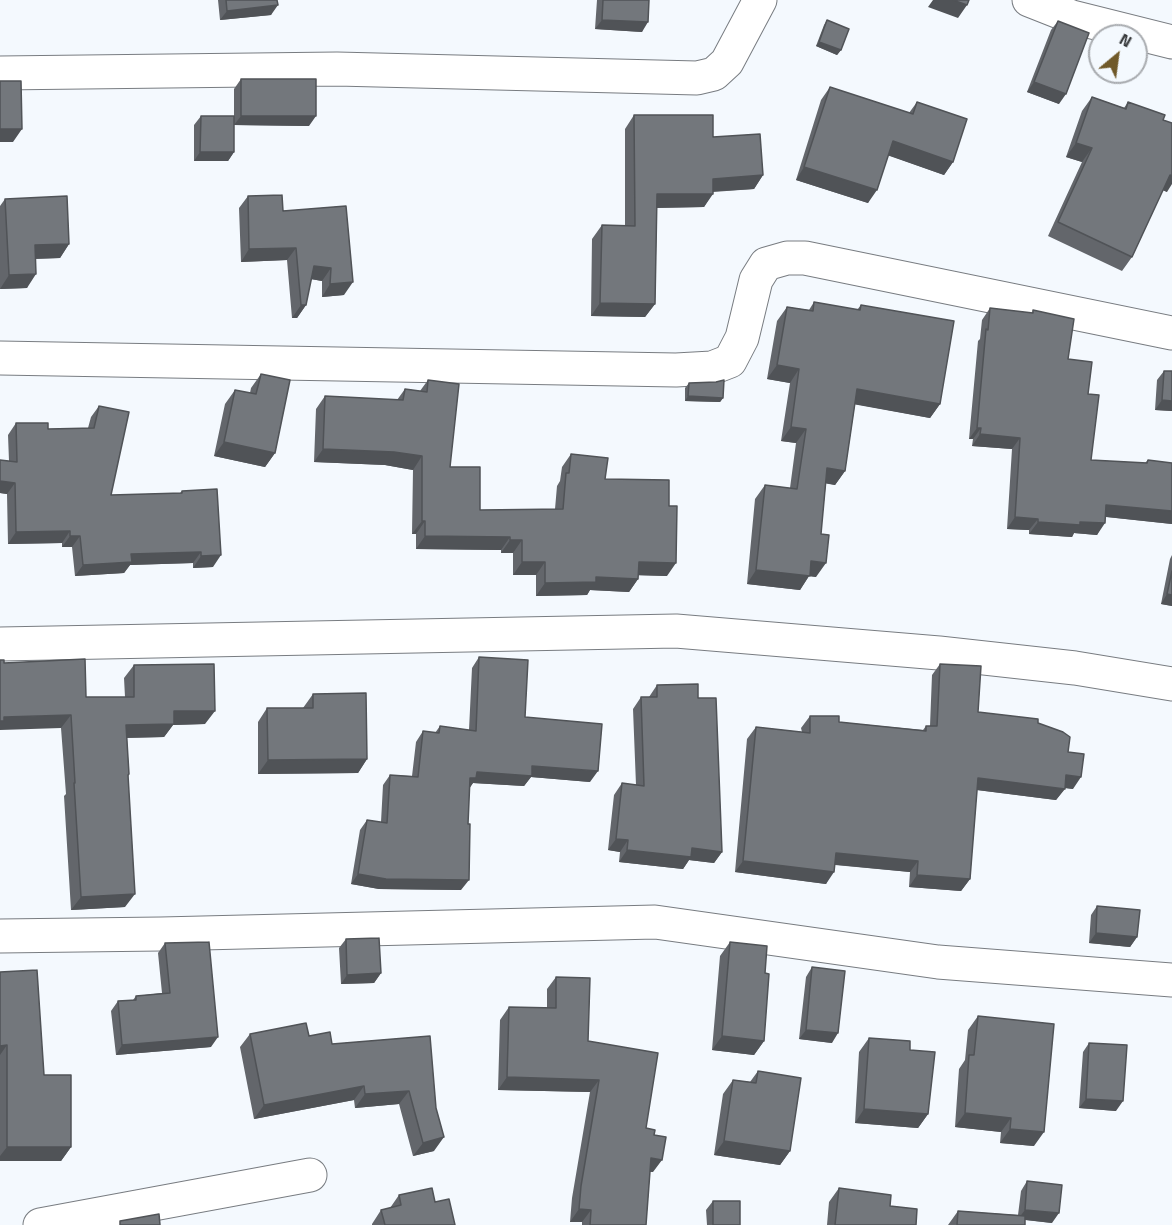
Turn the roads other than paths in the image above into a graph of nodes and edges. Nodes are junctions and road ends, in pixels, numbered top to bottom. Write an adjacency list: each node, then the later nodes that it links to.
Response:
1 (760, 0): 4 (street)
2 (1029, 0): 3 (street)
3 (1172, 42)
4 (0, 73)
5 (1172, 333): 6 (street)
6 (0, 358)
7 (0, 644): 8 (street)
8 (1172, 684)
9 (0, 936): 10 (street)
10 (1172, 980)
11 (310, 1175): 12 (street)
12 (40, 1225)

